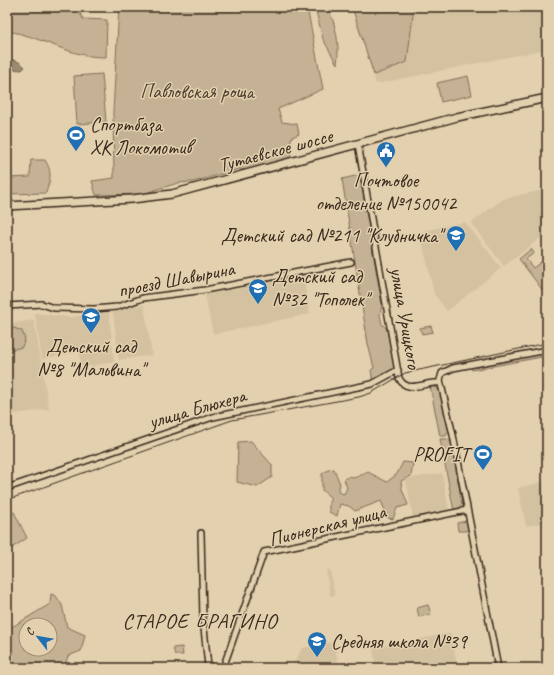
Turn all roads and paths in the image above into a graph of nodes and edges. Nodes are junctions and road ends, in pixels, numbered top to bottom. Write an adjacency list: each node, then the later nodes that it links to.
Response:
1 (547, 98): 2 (main road, Тутаевское шоссе)
2 (358, 144): 3 (main road, Тутаевское шоссе); 7 (street, улица Урицкого)
3 (7, 206)
4 (351, 262): 5 (street, проезд Шавырина)
5 (7, 306)
6 (547, 350): 8 (street)
7 (398, 370): 8 (street, улица Урицкого); 9 (street, улица Блюхера)
8 (440, 383): 10 (street, улица Урицкого)
9 (7, 488)
10 (467, 510): 13 (street, Пионерская улица); 14 (street, улица Урицкого)
11 (201, 533): 12 (street)
12 (216, 668)
13 (223, 668)
14 (498, 668)

